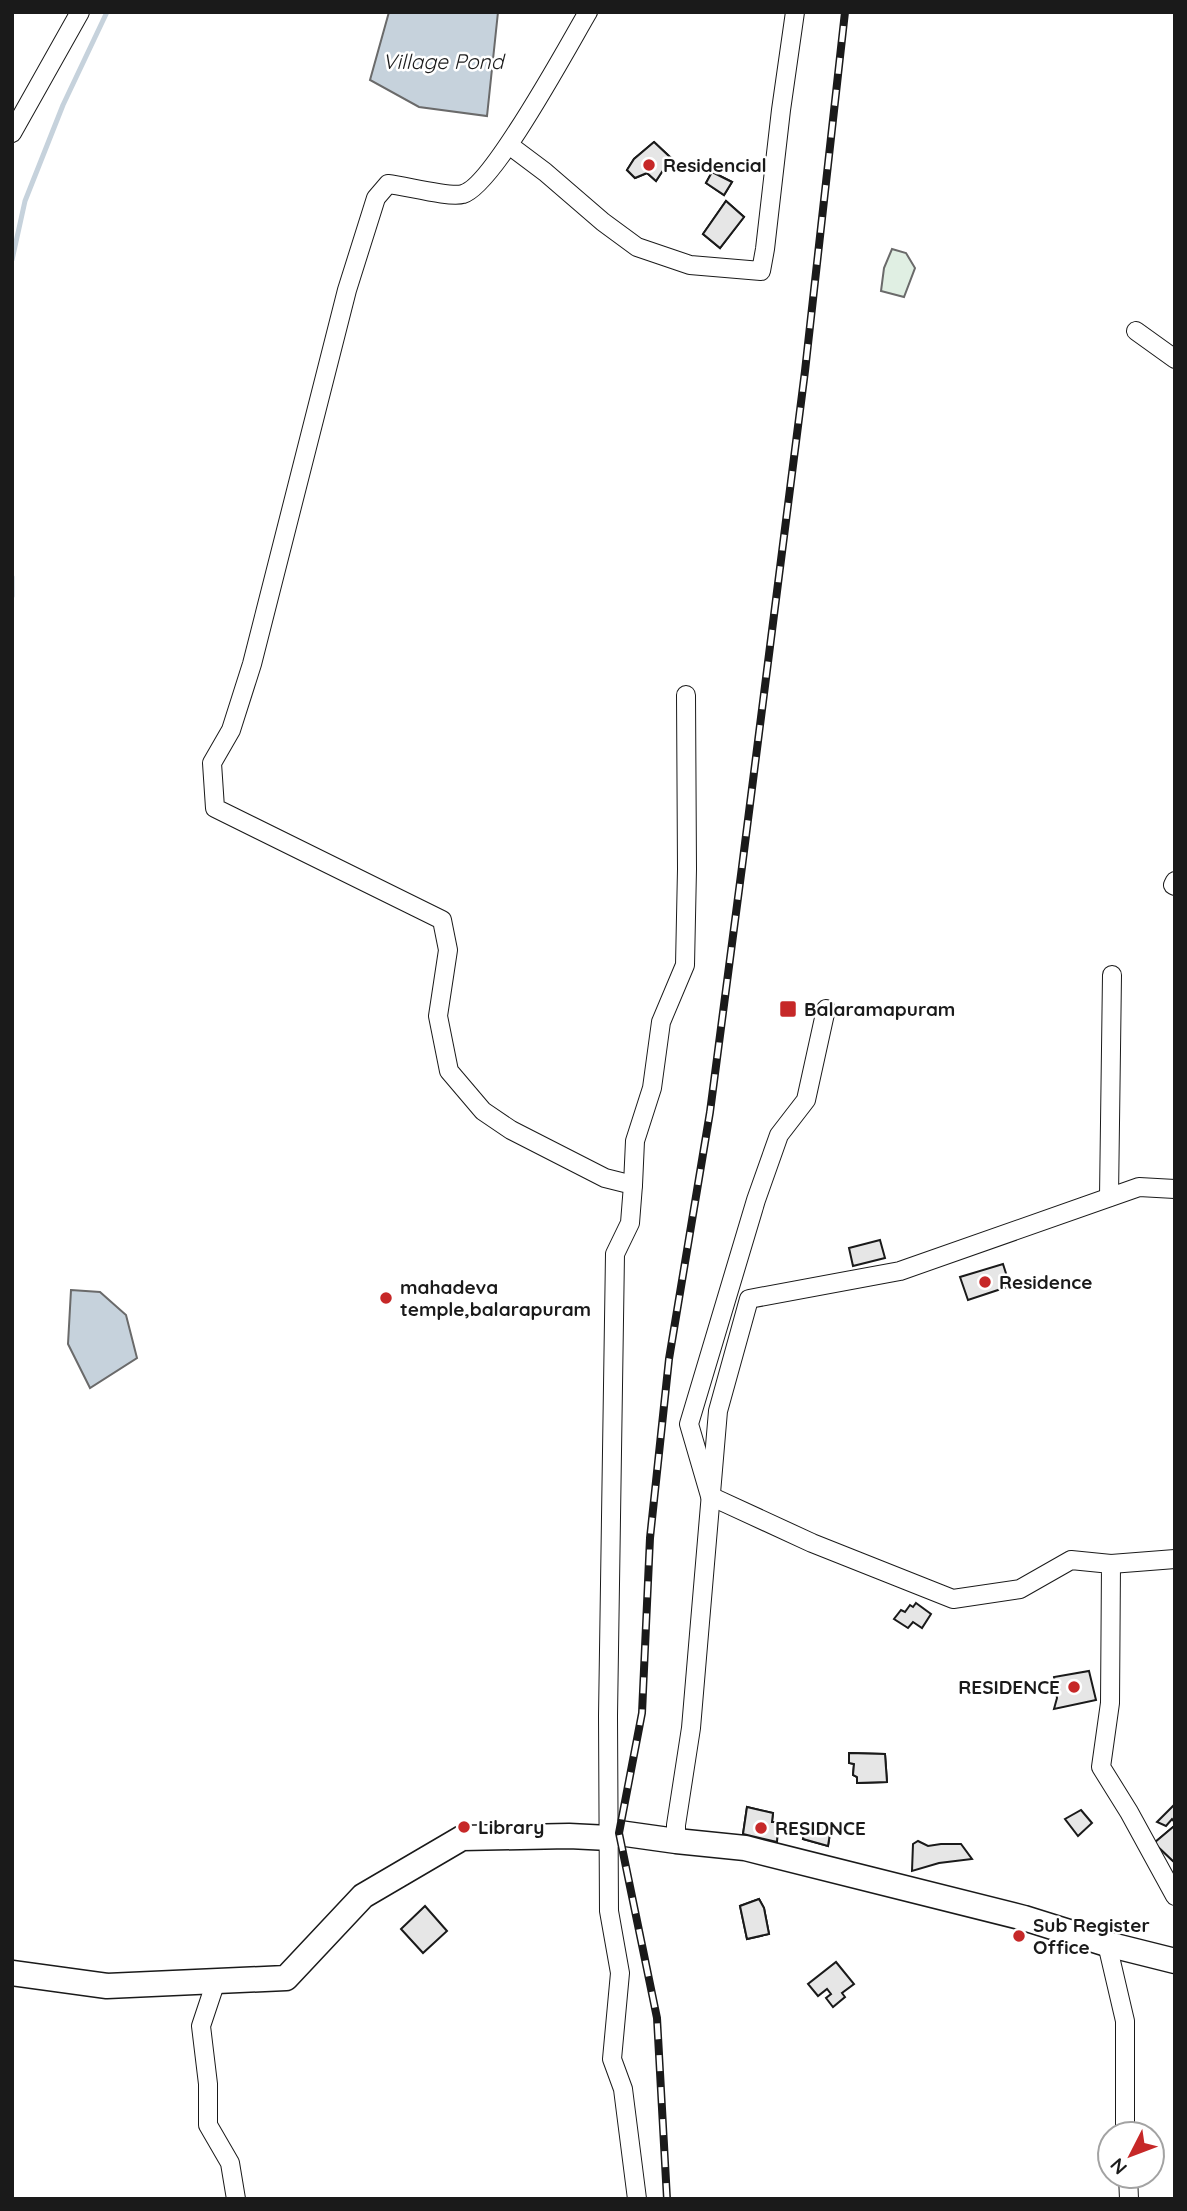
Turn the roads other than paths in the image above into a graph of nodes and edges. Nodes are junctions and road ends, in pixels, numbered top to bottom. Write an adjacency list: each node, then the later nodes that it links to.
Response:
1 (80, 12): 4 (street)
2 (588, 12): 5 (street)
3 (795, 12): 5 (street)
4 (12, 133)
5 (509, 145): 13 (street)
6 (1136, 331): 7 (street)
7 (1175, 359)
8 (685, 695): 13 (street)
9 (1175, 881): 10 (street)
10 (1175, 886)
11 (1112, 975): 15 (street)
12 (826, 1009): 16 (street)
13 (633, 1185): 19 (street)
14 (1175, 1189): 15 (street)
15 (1109, 1197): 16 (street)
16 (710, 1496): 18 (street); 20 (street)
17 (1175, 1559): 18 (street)
18 (1111, 1564): 21 (street)
19 (609, 1838): 20 (main road); 25 (main road); 28 (street)
20 (676, 1841): 22 (main road)
21 (1175, 1896)
22 (1107, 1944): 23 (main road); 26 (street)
23 (1175, 1961)
24 (12, 1973): 25 (main road)
25 (216, 1981): 27 (street)
26 (1125, 2120)
27 (236, 2199)
28 (637, 2199)

